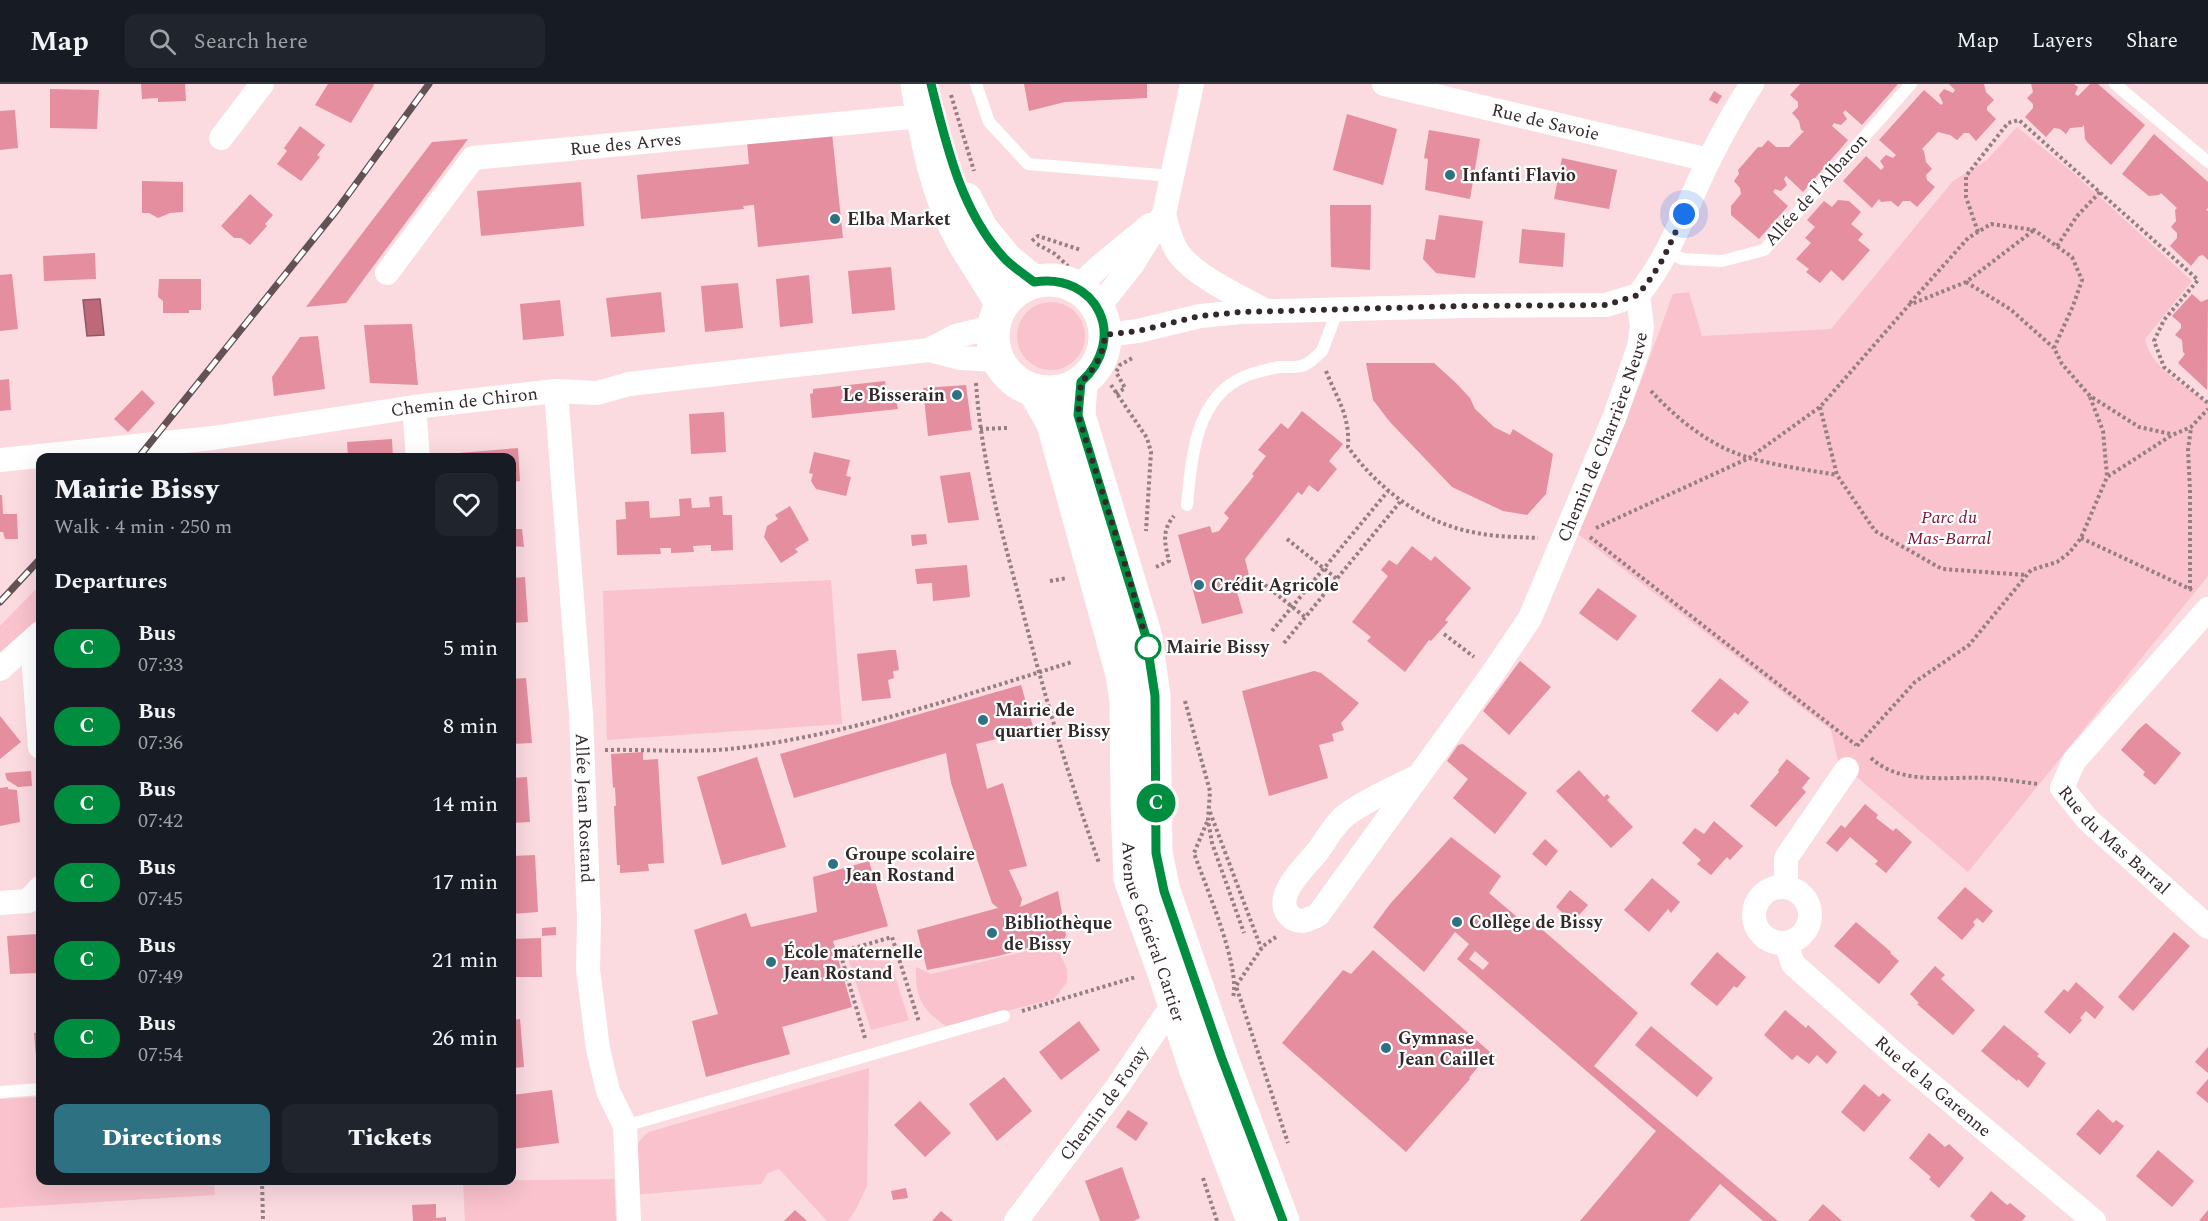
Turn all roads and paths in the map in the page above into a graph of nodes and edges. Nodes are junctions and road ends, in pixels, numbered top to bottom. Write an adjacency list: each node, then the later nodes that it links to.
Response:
1 (262, 84): 9 (street)
2 (976, 84): 13 (lane)
3 (1192, 84): 13 (street)
4 (1384, 84): 10 (street, Rue de Savoie)
5 (1752, 84): 10 (street)
6 (1911, 84): 21 (lane, Allée de l'Albaron)
7 (2115, 84): 11 (lane)
8 (928, 93): 12 (path); 22 (street, Rue des Arves); 23 (main road); 30 (main road)
9 (221, 138)
10 (1709, 160): 21 (street)
11 (2208, 162)
12 (974, 173)
13 (1172, 176): 15 (street)
14 (2100, 192): 17 (path); 20 (path); 41 (path)
15 (1164, 214): 28 (street); 28 (street); 29 (street)
16 (2034, 230): 17 (path); 20 (path); 24 (path)
17 (1978, 232): 26 (path)
18 (1022, 237): 19 (path)
19 (1032, 241): 28 (path); 28 (path)
20 (2056, 246): 31 (path)
21 (1667, 250): 25 (street)
22 (387, 273)
23 (1034, 282): 28 (main road); 30 (main road)
24 (1965, 282): 26 (path); 31 (path)
25 (1638, 295): 27 (street); 36 (street, Chemin de Charrière Neuve)
26 (1909, 305): 42 (path)
27 (1338, 309): 29 (street); 33 (lane)
28 (1096, 311): 29 (street); 37 (main road); 63 (path)
29 (1266, 312)
30 (998, 316): 32 (street, Chemin de Chiron); 35 (main road)
31 (2054, 348): 40 (path)
32 (929, 350): 34 (street, Chemin de Chiron); 39 (street, Chemin de Chiron)
33 (1320, 354): 57 (path); 59 (lane)
34 (960, 358): 35 (street, Chemin de Chiron); 47 (path)
35 (998, 360): 38 (main road)
36 (1628, 378): 53 (path); 60 (street, Chemin de Charrière Neuve)
37 (1081, 382): 38 (main road); 87 (main road, Avenue Général Cartier)
38 (1034, 390): 87 (main road, Avenue Général Cartier)
39 (556, 391): 43 (street, Chemin de Chiron); 81 (street, Allée Jean Rostand)
40 (2090, 396): 48 (path); 56 (path)
41 (2208, 403)
42 (1820, 406): 53 (path); 55 (path)
43 (414, 407): 49 (street, Chemin de Chiron); 51 (street)
44 (2208, 408): 45 (path)
45 (2191, 427): 48 (path); 69 (path)
46 (1007, 428): 47 (path)
47 (980, 429): 78 (path)
48 (2172, 435): 56 (path)
49 (207, 448): 50 (street, Chemin de Chiron)
50 (121, 453)
51 (417, 453)
52 (36, 458): 54 (street, Chemin de Chiron)
53 (1749, 458): 55 (path); 60 (path)
54 (0, 460)
55 (1837, 475): 66 (path)
56 (2107, 477): 61 (path)
57 (1388, 491): 58 (path); 64 (path)
58 (1400, 502): 60 (path); 67 (path)
59 (1187, 505): 65 (path)
60 (1572, 533): 79 (street, Chemin de Charrière Neuve); 80 (path)
61 (2081, 538): 66 (path); 69 (path)
62 (1287, 539): 64 (path)
63 (1146, 541)
64 (1324, 568): 67 (path); 70 (path)
65 (1149, 569)
66 (2026, 575): 80 (path)
67 (1337, 579): 71 (path)
68 (1260, 581): 70 (path)
69 (2197, 596): 84 (street, Rue du Mas Barral)
70 (1292, 607): 71 (path); 72 (path)
71 (1305, 617): 75 (path)
72 (1272, 631)
73 (1444, 633): 79 (path)
74 (36, 637): 77 (street)
75 (1284, 643)
76 (1072, 662): 78 (path)
77 (0, 669)
78 (1039, 672): 81 (path); 87 (path)
79 (1493, 673): 83 (street, Chemin de Charrière Neuve)
80 (1857, 746): 84 (path)
81 (582, 751): 103 (street, Allée Jean Rostand)
82 (1847, 769): 88 (street)
83 (1416, 777): 83 (street, Chemin de Charrière Neuve)
84 (2062, 788): 91 (street, Rue du Mas Barral)
85 (1209, 809): 95 (path)
86 (1208, 820): 92 (path)
87 (1142, 852): 97 (main road, Avenue Général Cartier); 97 (main road, Avenue Général Cartier)
88 (1786, 888): 94 (street); 94 (street)
89 (36, 893): 90 (street)
90 (0, 903)
91 (2208, 927)
92 (1244, 933)
93 (1275, 938): 95 (path)
94 (1786, 942): 111 (street, Rue de la Garenne)
95 (1261, 948): 104 (path)
96 (1135, 967): 98 (path)
97 (1190, 1009): 108 (street, Chemin de Foray); 109 (main road, Avenue Général Cartier); 110 (main road, Avenue Général Cartier)
98 (1004, 1016): 99 (lane)
99 (924, 1040): 100 (lane); 100 (path)
100 (870, 1055): 103 (lane)
101 (36, 1089): 102 (lane)
102 (0, 1092)
103 (625, 1126): 107 (street, Allée Jean Rostand)
104 (1288, 1144)
105 (262, 1185): 106 (path)
106 (263, 1221)
107 (629, 1221)
108 (1016, 1221)
109 (1253, 1221)
110 (1283, 1221)
111 (2094, 1221)

